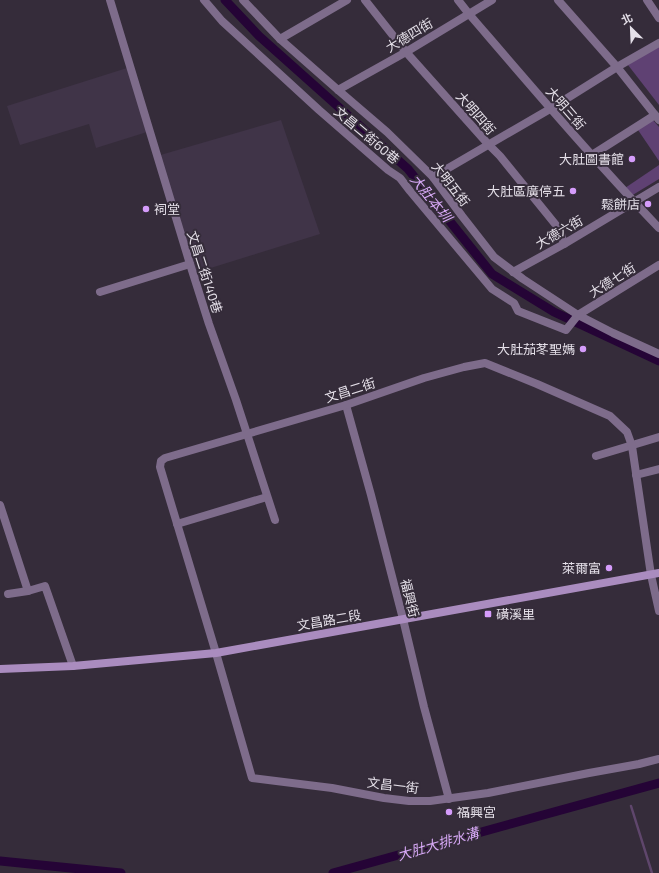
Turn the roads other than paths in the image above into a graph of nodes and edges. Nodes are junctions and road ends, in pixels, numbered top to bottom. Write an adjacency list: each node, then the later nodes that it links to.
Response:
1 (110, 0): 26 (street, 文昌二街140巷)
2 (204, 0): 31 (street, 文昌二街60巷)
3 (243, 0): 12 (street, 大明五街)
4 (347, 0): 12 (street)
5 (365, 0): 14 (street, 大明四街)
6 (458, 0): 10 (street, 大明三街)
7 (492, 0): 10 (street, 大德四街)
8 (558, 0): 15 (street)
9 (647, 0): 11 (street)
10 (469, 14): 14 (street, 大德四街); 17 (street, 大明三街)
11 (659, 18)
12 (280, 39): 16 (street, 大明五街)
13 (659, 42): 15 (street)
14 (406, 52): 16 (street, 大德四街); 19 (street, 大明四街)
15 (617, 67): 17 (street); 18 (street)
16 (338, 90): 21 (street, 大明五街)
17 (550, 109): 19 (street); 20 (street, 大明三街)
18 (657, 118): 20 (street)
19 (488, 144): 21 (street); 25 (street, 大明四街)
20 (592, 155): 23 (street, 大明三街)
21 (433, 177): 28 (street, 大明五街)
22 (659, 187): 23 (street, 大德六街)
23 (634, 202): 24 (street, 大明三街); 25 (street, 大德六街)
24 (659, 228)
25 (564, 244): 28 (street, 大德六街)
26 (190, 264): 29 (street); 34 (street, 文昌二街140巷)
27 (659, 265): 30 (street, 大德七街)
28 (512, 272): 30 (street, 大明五街)
29 (100, 292)
30 (578, 315): 31 (street, 大德七街); 32 (street, 大明五街)
31 (566, 330)
32 (659, 354)
33 (346, 405): 34 (street, 文昌二街); 36 (street, 文昌二街); 48 (street, 福興街)
34 (247, 434): 40 (street, 文昌二街140巷); 43 (street, 文昌二街)
35 (659, 437): 36 (street)
36 (632, 446): 37 (street); 39 (street, 文昌二街)
37 (596, 456)
38 (659, 469): 39 (street)
39 (636, 475): 44 (street, 文昌二街)
40 (267, 497): 42 (street, 文昌二街140巷); 43 (street)
41 (0, 505): 45 (street)
42 (275, 520)
43 (177, 524): 49 (street, 文昌二街)
44 (655, 574): 47 (street, 文昌二街); 48 (street, 文昌路二段)
45 (28, 591): 46 (street); 50 (street)
46 (8, 594)
47 (659, 612)
48 (403, 619): 49 (street, 文昌路二段); 53 (street, 福興街)
49 (216, 653): 50 (street, 文昌路二段); 53 (street, 文昌一街)
50 (73, 666): 51 (street, 文昌路二段)
51 (0, 669)
52 (659, 759): 53 (street, 文昌一街)
53 (449, 798)

